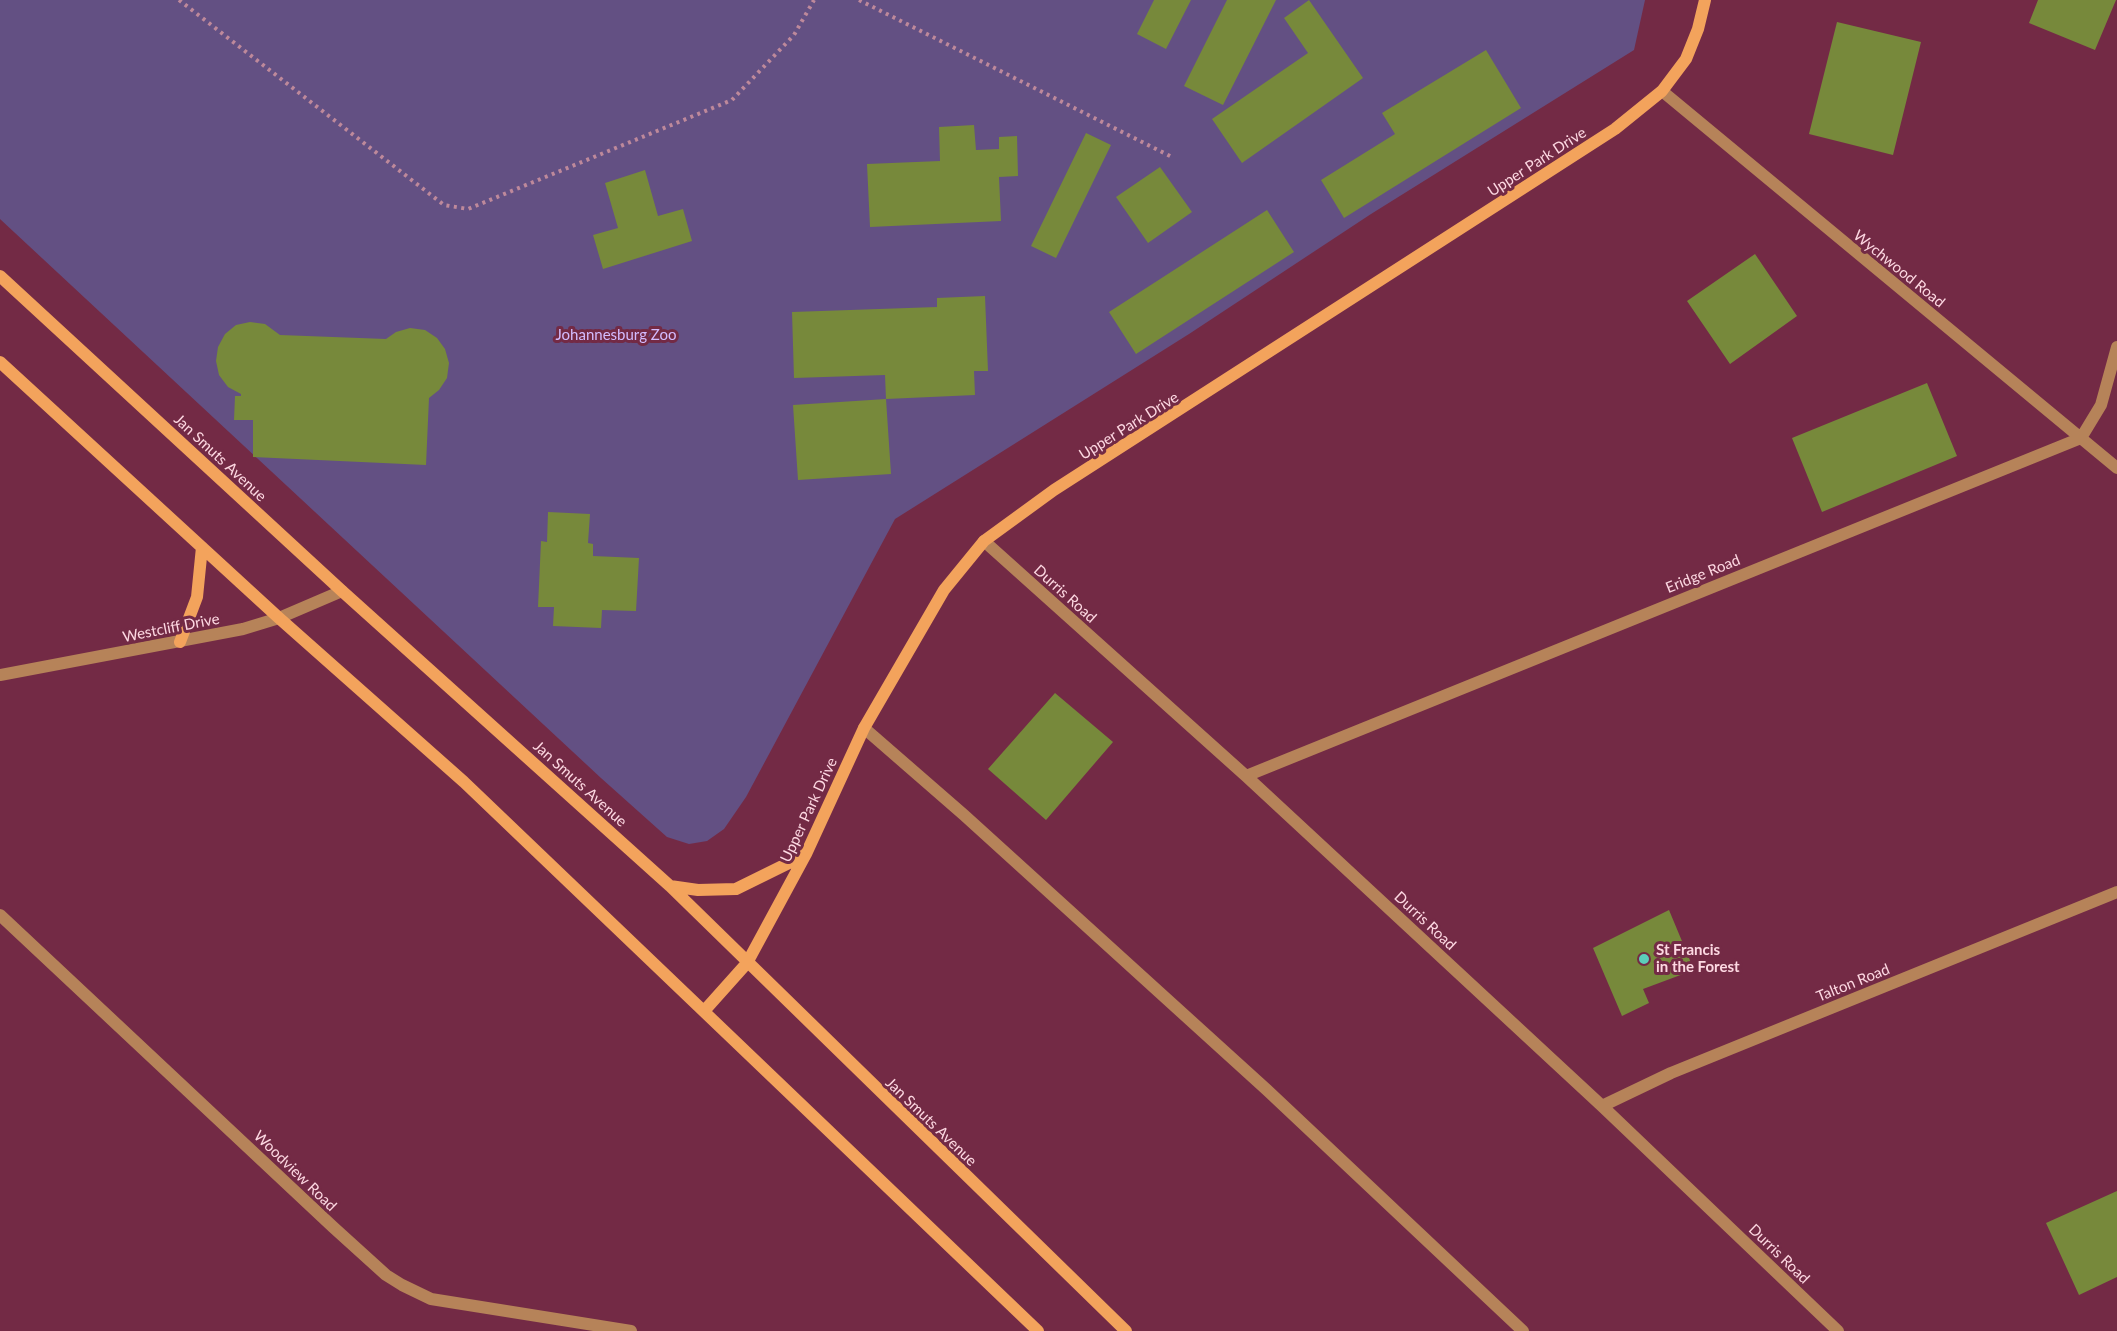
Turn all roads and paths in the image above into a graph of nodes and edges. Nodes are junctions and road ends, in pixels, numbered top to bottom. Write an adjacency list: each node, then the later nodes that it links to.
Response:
1 (179, 0): 2 (path)
2 (814, 0)
3 (859, 0): 6 (path)
4 (1705, 0): 5 (main road, Upper Park Drive)
5 (1662, 91): 10 (street, Wychwood Road); 12 (main road, Upper Park Drive)
6 (1174, 158)
7 (0, 276): 14 (main road, Jan Smuts Avenue)
8 (2117, 347): 10 (street)
9 (0, 362): 13 (main road)
10 (2081, 438): 11 (street, Wychwood Road); 19 (street, Eridge Road)
11 (2117, 468)
12 (984, 541): 18 (main road, Upper Park Drive); 19 (street, Durris Road)
13 (202, 547): 15 (main road); 16 (main road)
14 (342, 591): 15 (street, Westcliff Drive); 21 (main road, Jan Smuts Avenue)
15 (279, 618): 16 (street, Westcliff Drive); 25 (main road)
16 (180, 642): 17 (street, Westcliff Drive)
17 (0, 675)
18 (864, 728): 20 (main road, Upper Park Drive); 30 (street)
19 (1246, 776): 26 (street, Durris Road)
20 (806, 854): 21 (main road); 24 (main road, Upper Park Drive)
21 (670, 886): 24 (main road, Jan Smuts Avenue)
22 (2117, 892): 26 (street, Talton Road)
23 (0, 915): 27 (street, Woodview Road)
24 (747, 963): 25 (main road, Upper Park Drive); 29 (main road, Jan Smuts Avenue)
25 (705, 1010): 28 (main road)
26 (1602, 1106): 31 (street, Durris Road)
27 (631, 1331)
28 (1038, 1331)
29 (1126, 1331)
30 (1523, 1331)
31 (1838, 1331)

